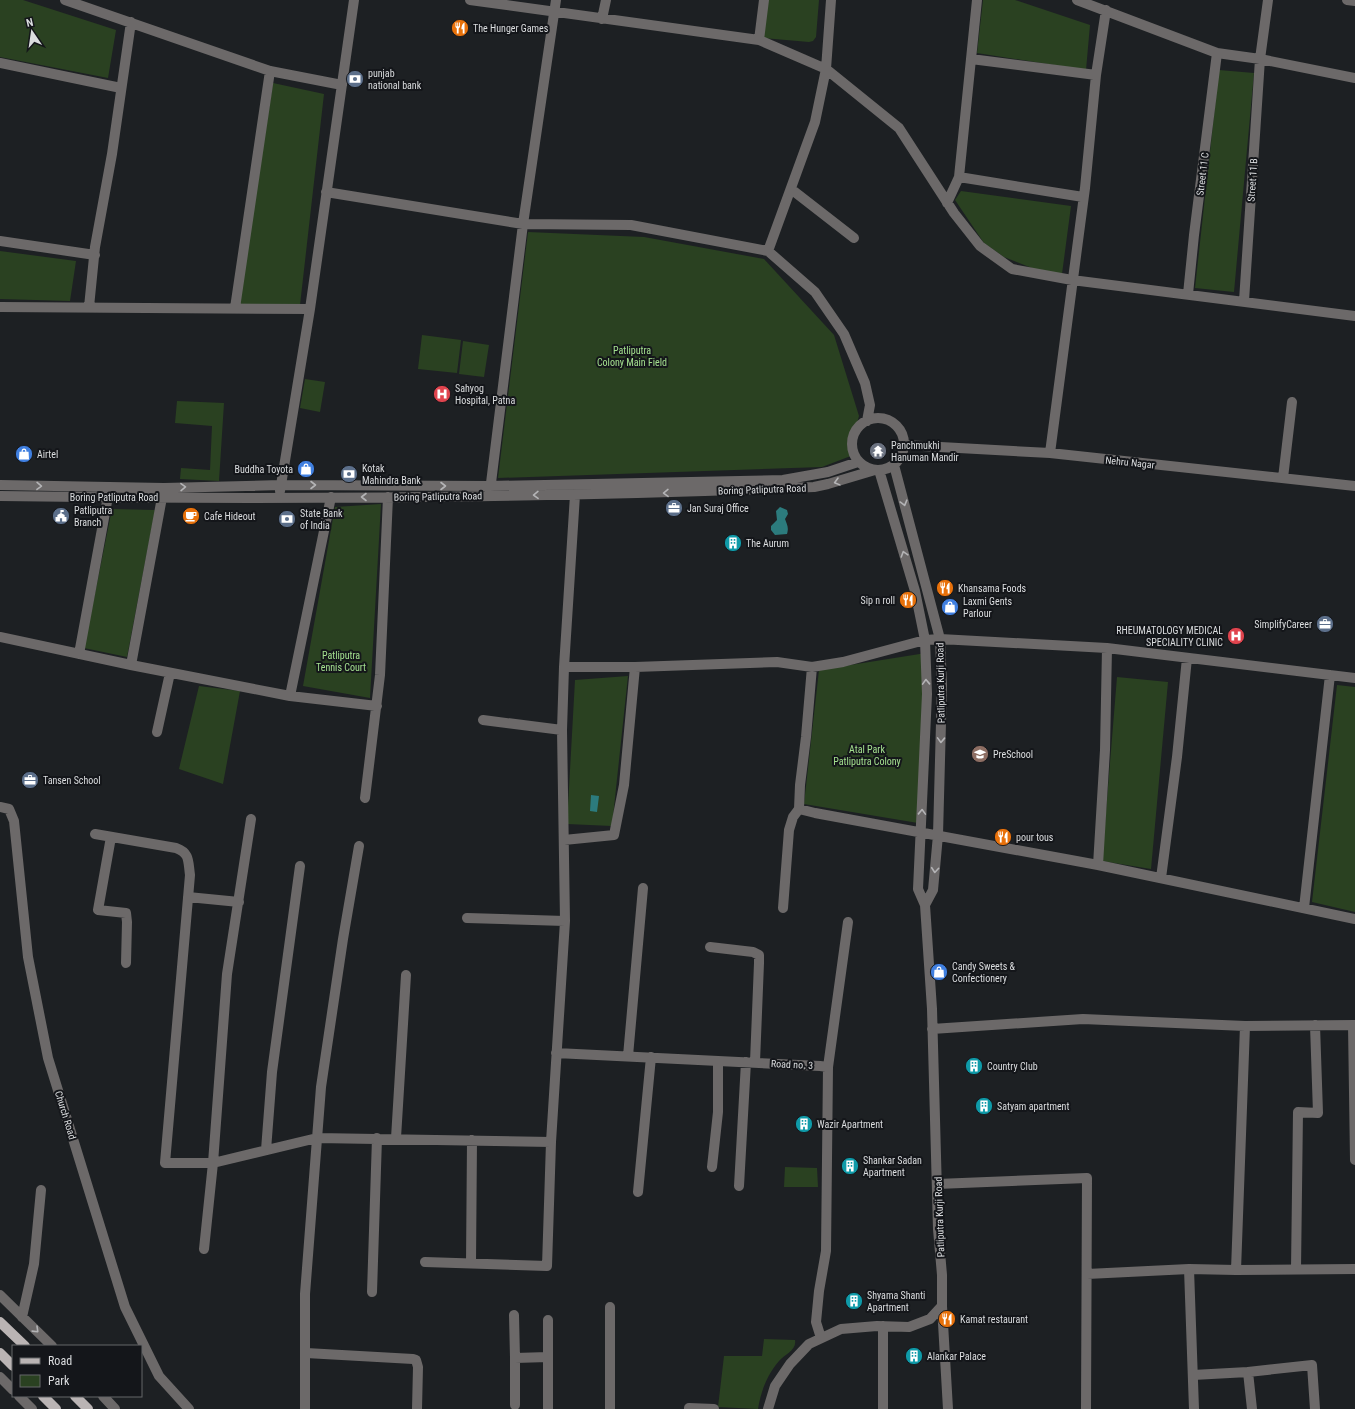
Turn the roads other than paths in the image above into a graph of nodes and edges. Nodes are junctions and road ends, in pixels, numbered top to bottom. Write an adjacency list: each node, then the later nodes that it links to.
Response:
1 (65, 0): 16 (street)
2 (354, 0): 26 (street)
3 (470, 0): 14 (street)
4 (556, 0): 14 (street)
5 (606, 0): 15 (street)
6 (764, 0): 17 (street)
7 (831, 0): 22 (street)
8 (977, 0): 19 (street)
9 (1077, 0): 13 (street)
10 (1268, 0): 20 (street, Street 11 B)
11 (1347, 0): 12 (street)
12 (1355, 1)
13 (1106, 10): 18 (street); 24 (street)
14 (554, 12): 15 (street); 33 (street)
15 (602, 19): 17 (street)
16 (131, 22): 23 (street); 27 (street)
17 (759, 40): 22 (street)
18 (1217, 53): 20 (street); 39 (street, Street 11 C)
19 (971, 59): 24 (street); 28 (street)
20 (1260, 59): 25 (street); 40 (street, Street 11 B)
21 (0, 63): 27 (street)
22 (826, 69): 29 (street); 32 (street)
23 (270, 71): 26 (street); 43 (street)
24 (1096, 75): 31 (street)
25 (1355, 78)
26 (342, 85): 30 (street)
27 (121, 88): 37 (street)
28 (959, 177): 31 (street); 32 (street)
29 (791, 189): 34 (street); 36 (street)
30 (326, 192): 33 (street); 44 (street)
31 (1084, 197): 38 (street)
32 (947, 203): 38 (street)
33 (523, 224): 36 (street); 58 (street)
34 (854, 238)
35 (0, 241): 37 (street)
36 (768, 251): 47 (street)
37 (94, 255): 42 (street)
38 (1072, 280): 39 (street); 49 (street)
39 (1188, 294): 40 (street)
40 (1244, 301): 45 (street)
41 (0, 307): 42 (street)
42 (89, 307): 43 (street)
43 (235, 308): 44 (street)
44 (310, 309): 55 (street)
45 (1355, 316)
46 (1292, 402): 53 (street)
47 (867, 421): 48 (street); 50 (street)
48 (904, 445): 49 (street, Nehru Nagar); 51 (street)
49 (1050, 453): 53 (street, Nehru Nagar)
50 (858, 462): 52 (street); 57 (street, Boring Patliputra Road)
51 (894, 465): 52 (street); 67 (street, Patliputra Kurji Road, one-way to 67)
52 (877, 470): 57 (street, Boring Patliputra Road, one-way to 57); 68 (street, Patliputra Kurji Road, one-way to 52)
53 (1283, 478): 56 (street, Nehru Nagar)
54 (0, 485): 59 (street, Boring Patliputra Road, one-way to 59)
55 (281, 486): 58 (street, Boring Patliputra Road, one-way to 58); 60 (street, Boring Patliputra Road, one-way to 55); 63 (street)
56 (1355, 486)
57 (694, 487): 58 (street, Boring Patliputra Road); 61 (street, Boring Patliputra Road, one-way to 61)
58 (490, 491): 61 (street, Boring Patliputra Road, one-way to 58); 65 (street, Boring Patliputra Road)
59 (109, 492): 60 (street, Boring Patliputra Road); 62 (street, Boring Patliputra Road); 70 (street)
60 (163, 492): 63 (street, Boring Patliputra Road); 72 (street)
61 (576, 495): 73 (street)
62 (0, 496)
63 (280, 497): 64 (street, Boring Patliputra Road)
64 (331, 497): 65 (street, Boring Patliputra Road, one-way to 64); 79 (street)
65 (388, 497): 80 (street)
66 (0, 637): 70 (street)
67 (940, 639): 68 (street); 69 (street); 90 (street, Patliputra Kurji Road, one-way to 90)
68 (925, 640): 75 (street); 88 (street, Patliputra Kurji Road, one-way to 68)
69 (1107, 648): 71 (street); 94 (street)
70 (78, 654): 72 (street)
71 (1187, 658): 77 (street); 96 (street)
72 (131, 665): 76 (street)
73 (564, 667): 74 (street); 82 (street)
74 (635, 667): 75 (street); 92 (street)
75 (812, 667): 86 (street)
76 (170, 673): 79 (street); 83 (street)
77 (1330, 675): 78 (street); 102 (street)
78 (1355, 678)
79 (290, 696): 80 (street)
80 (377, 706): 84 (street)
81 (483, 720): 82 (street)
82 (562, 730): 92 (street)
83 (157, 732)
84 (365, 798)
85 (0, 807): 172 (street, Church Road)
86 (799, 809): 88 (street); 101 (street)
87 (252, 819): 99 (street)
88 (922, 832): 90 (street); 100 (street, Patliputra Kurji Road)
89 (95, 834): 91 (street)
90 (938, 835): 94 (street); 100 (street, Patliputra Kurji Road, one-way to 100)
91 (111, 837): 98 (street); 108 (street)
92 (564, 840): 105 (street)
93 (359, 846): 120 (street)
94 (1098, 865): 96 (street)
95 (300, 866): 125 (street)
96 (1161, 878): 102 (street)
97 (643, 888): 115 (street)
98 (188, 897): 99 (street); 127 (street)
99 (238, 902): 127 (street)
100 (925, 905): 113 (street, Patliputra Kurji Road)
101 (783, 908)
102 (1304, 908): 104 (street)
103 (467, 918): 105 (street)
104 (1355, 919)
105 (565, 921): 114 (street)
106 (848, 922): 119 (street)
107 (710, 947): 118 (street)
108 (126, 963)
109 (406, 975): 122 (street)
110 (1315, 1025): 111 (street); 112 (street); 139 (street)
111 (1354, 1025): 126 (street)
112 (1245, 1026): 113 (street); 138 (street)
113 (932, 1029): 129 (street, Patliputra Kurji Road)
114 (556, 1052): 115 (street, Road no. 3); 124 (street)
115 (628, 1056): 116 (street, Road no. 3)
116 (651, 1057): 117 (street, Road no. 3); 132 (street)
117 (718, 1060): 118 (street, Road no. 3); 128 (street)
118 (751, 1062): 119 (street, Road no. 3); 130 (street)
119 (828, 1067): 150 (street)
120 (317, 1138): 121 (street); 125 (street); 153 (street)
121 (377, 1138): 122 (street); 141 (street)
122 (396, 1138): 123 (street)
123 (472, 1140): 124 (street); 135 (street)
124 (551, 1142): 135 (street)
125 (266, 1150): 127 (street)
126 (1355, 1160)
127 (213, 1163): 133 (street)
128 (712, 1167)
129 (937, 1184): 140 (street); 143 (street, Patliputra Kurji Road)
130 (739, 1186)
131 (41, 1190): 146 (street)
132 (638, 1192)
133 (204, 1249)
134 (425, 1262): 135 (street)
135 (471, 1263)
136 (1189, 1269): 138 (street); 140 (street); 159 (street)
137 (1355, 1269): 139 (street)
138 (1236, 1270): 139 (street)
139 (1296, 1270)
140 (1087, 1274): 181 (street)
141 (372, 1292)
142 (0, 1295): 146 (street)
143 (942, 1306): 149 (street); 180 (street, Patliputra Kurji Road)
144 (610, 1307): 176 (street)
145 (514, 1315): 156 (street)
146 (22, 1316): 152 (street, one-way to 152)
147 (548, 1320): 155 (street)
148 (0, 1322): 151 (main road)
149 (883, 1326): 150 (street); 179 (street)
150 (821, 1338): 178 (street)
151 (24, 1345)
152 (51, 1345)
153 (306, 1352): 173 (street); 174 (street)
154 (0, 1353): 157 (main road)
155 (548, 1357): 156 (street); 175 (street)
156 (515, 1358): 166 (street)
157 (12, 1365)
158 (1248, 1372): 159 (street); 183 (street); 184 (street)
159 (1193, 1375): 182 (street)
160 (0, 1377): 161 (street)
161 (12, 1389)
162 (20, 1397): 168 (street)
163 (44, 1397): 169 (main road)
164 (76, 1397): 170 (main road)
165 (104, 1397): 171 (street)
166 (515, 1405)
167 (689, 1408): 177 (street)
168 (32, 1409)
169 (56, 1409)
170 (88, 1409)
171 (115, 1409)
172 (189, 1409)
173 (304, 1409)
174 (417, 1409)
175 (548, 1409)
176 (610, 1409)
177 (714, 1409)
178 (768, 1409)
179 (883, 1409)
180 (948, 1409)
181 (1086, 1409)
182 (1194, 1409)
183 (1252, 1409)
184 (1315, 1409)

